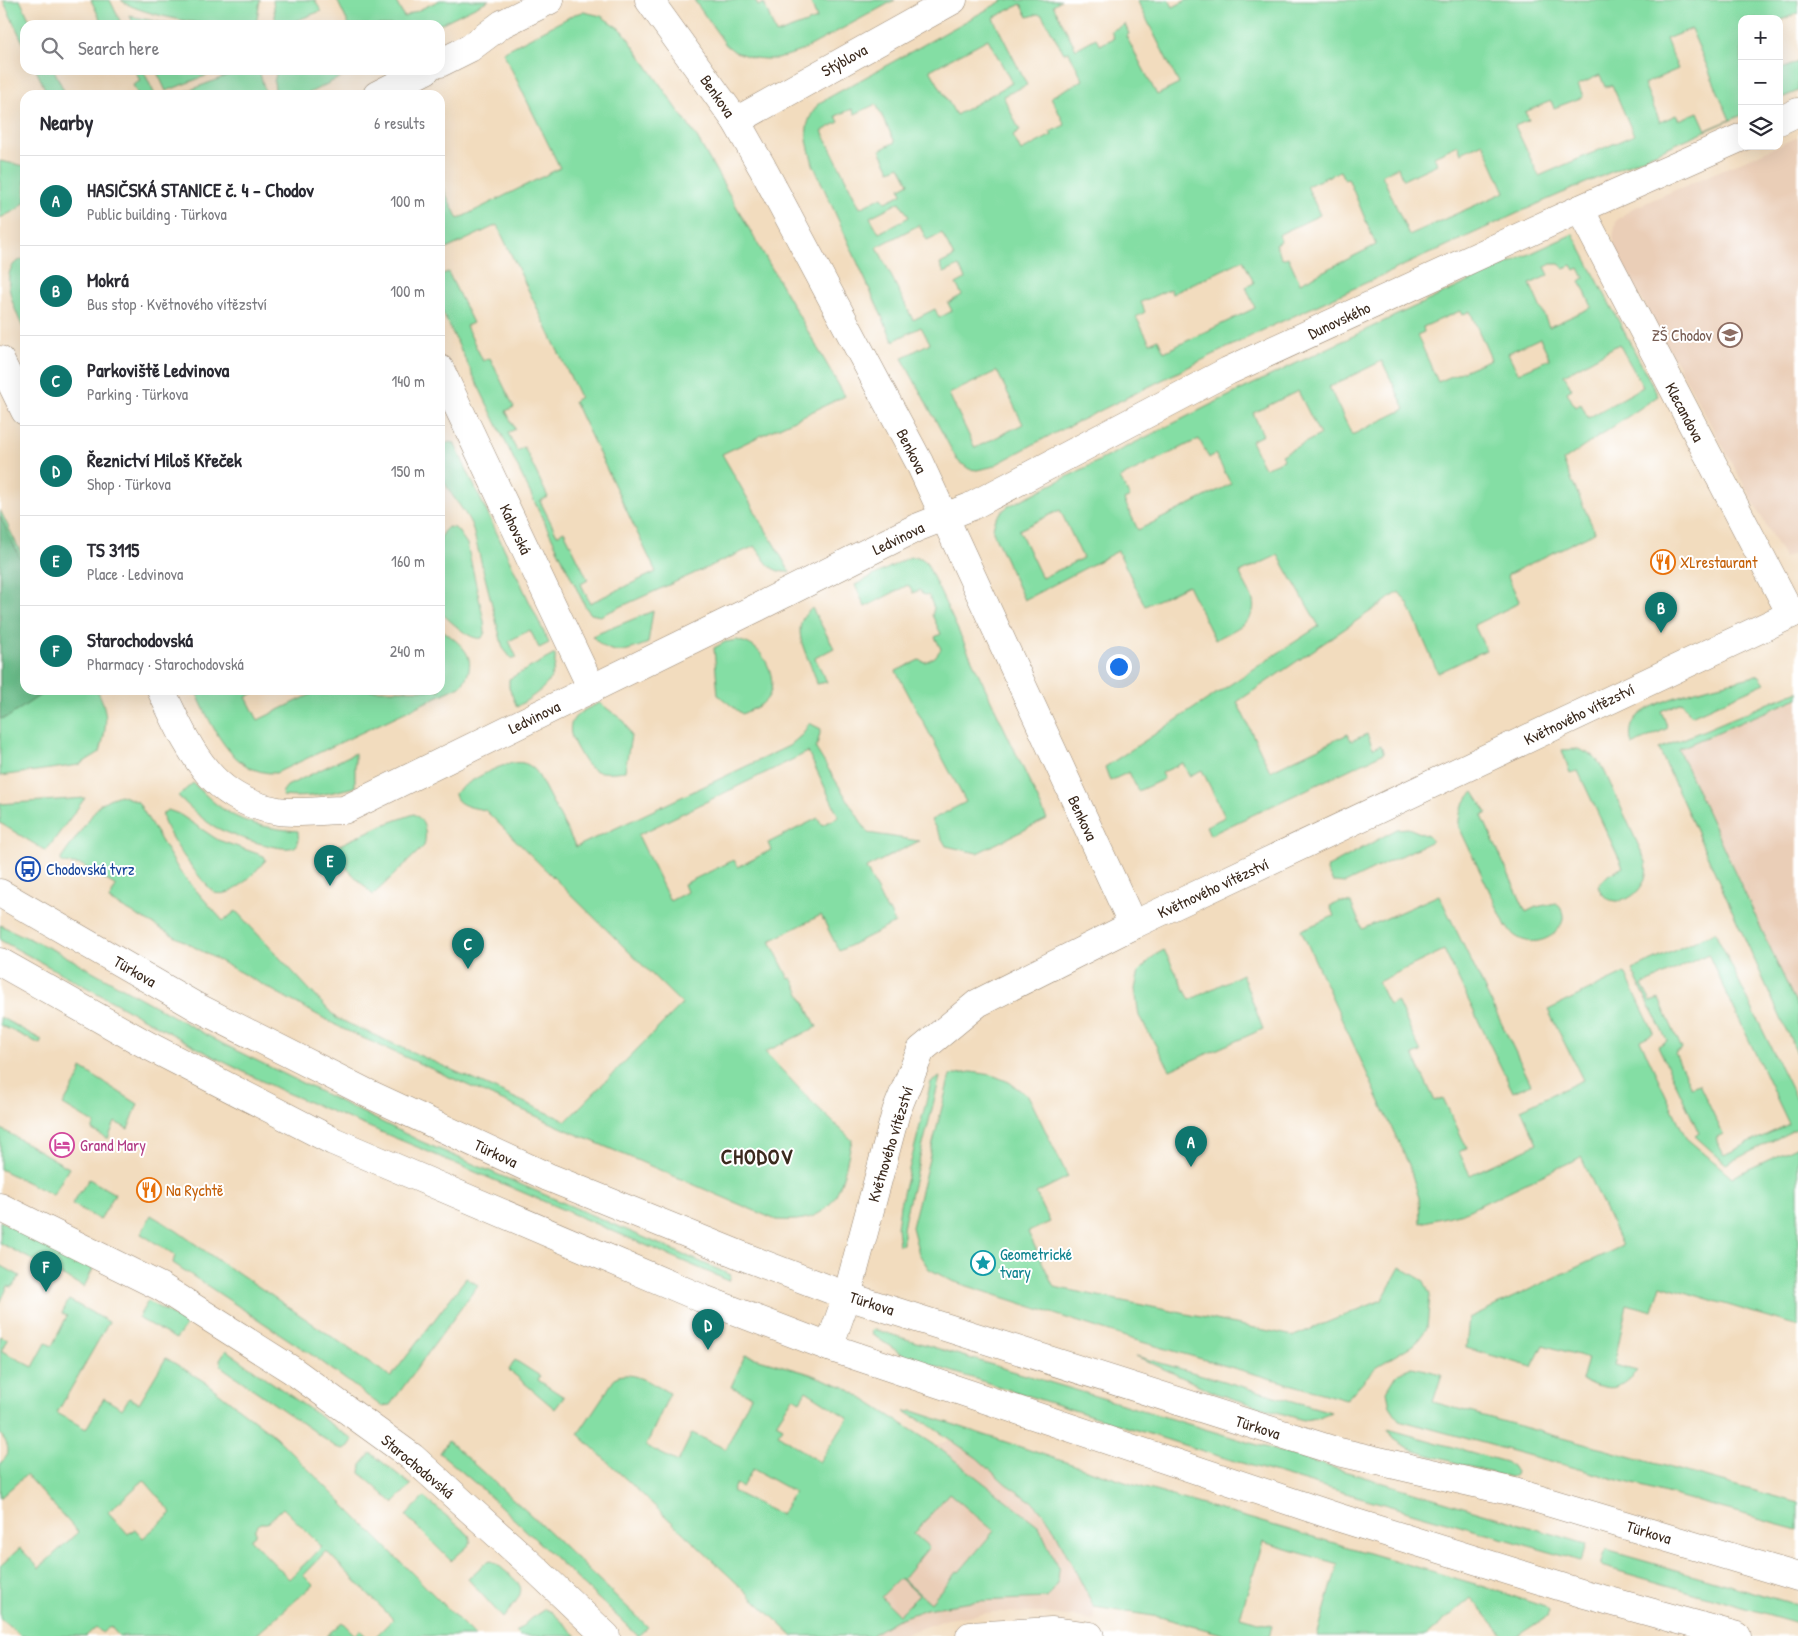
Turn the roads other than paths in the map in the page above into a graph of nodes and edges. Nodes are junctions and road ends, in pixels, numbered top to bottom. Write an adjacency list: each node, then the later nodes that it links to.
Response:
1 (550, 0): 4 (street)
2 (649, 0): 9 (street, Benkova)
3 (953, 0): 9 (street, Stýblova)
4 (445, 60)
5 (416, 75): 6 (street)
6 (387, 90)
7 (1798, 112): 8 (street)
8 (1783, 119)
9 (736, 121): 15 (street, Benkova)
10 (1738, 139): 11 (street, Dunovského)
11 (1580, 210): 15 (street, Dunovského); 16 (street, Klecandova)
12 (0, 360): 14 (street)
13 (445, 380): 17 (street, Kahovská)
14 (20, 401)
15 (943, 518): 17 (street, Ledvinova); 20 (street, Benkova)
16 (1794, 612): 20 (street, Květnového vítězství)
17 (592, 690): 18 (street, Ledvinova)
18 (163, 695)
19 (0, 893): 23 (street, Türkova)
20 (1133, 925): 23 (street, Květnového vítězství)
21 (0, 962): 24 (street)
22 (0, 1207): 26 (street, Starochodovská)
23 (847, 1296): 24 (street, Květnového vítězství); 25 (street, Türkova)
24 (829, 1347): 29 (street)
25 (1798, 1577)
26 (606, 1636)
27 (970, 1636): 28 (street)
28 (1090, 1636)
29 (1737, 1636)

